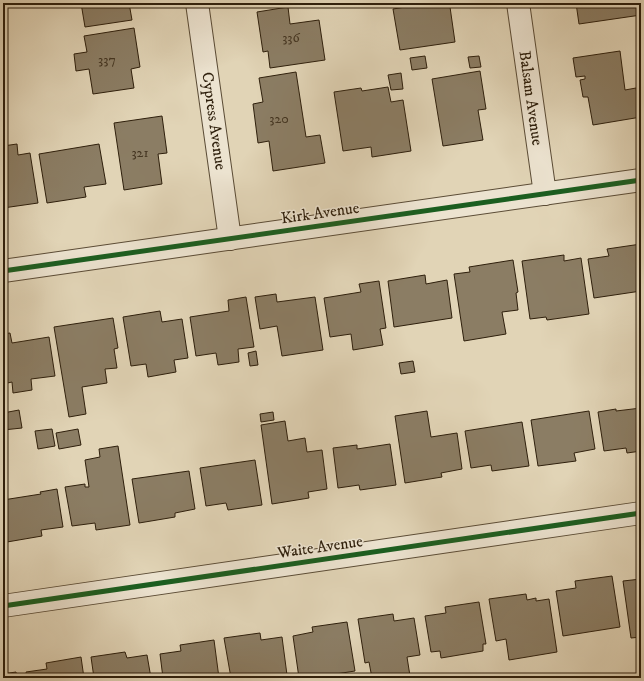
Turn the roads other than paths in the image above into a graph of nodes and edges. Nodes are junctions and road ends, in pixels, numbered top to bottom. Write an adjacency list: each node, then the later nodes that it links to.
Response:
1 (197, 3): 5 (street, Cypress Avenue)
2 (518, 3): 4 (street, Balsam Avenue)
3 (641, 180): 4 (street, Kirk Avenue)
4 (545, 194): 5 (street, Kirk Avenue)
5 (230, 239): 6 (street, Kirk Avenue)
6 (3, 272)
7 (641, 513): 8 (street, Waite Avenue)
8 (3, 606)

